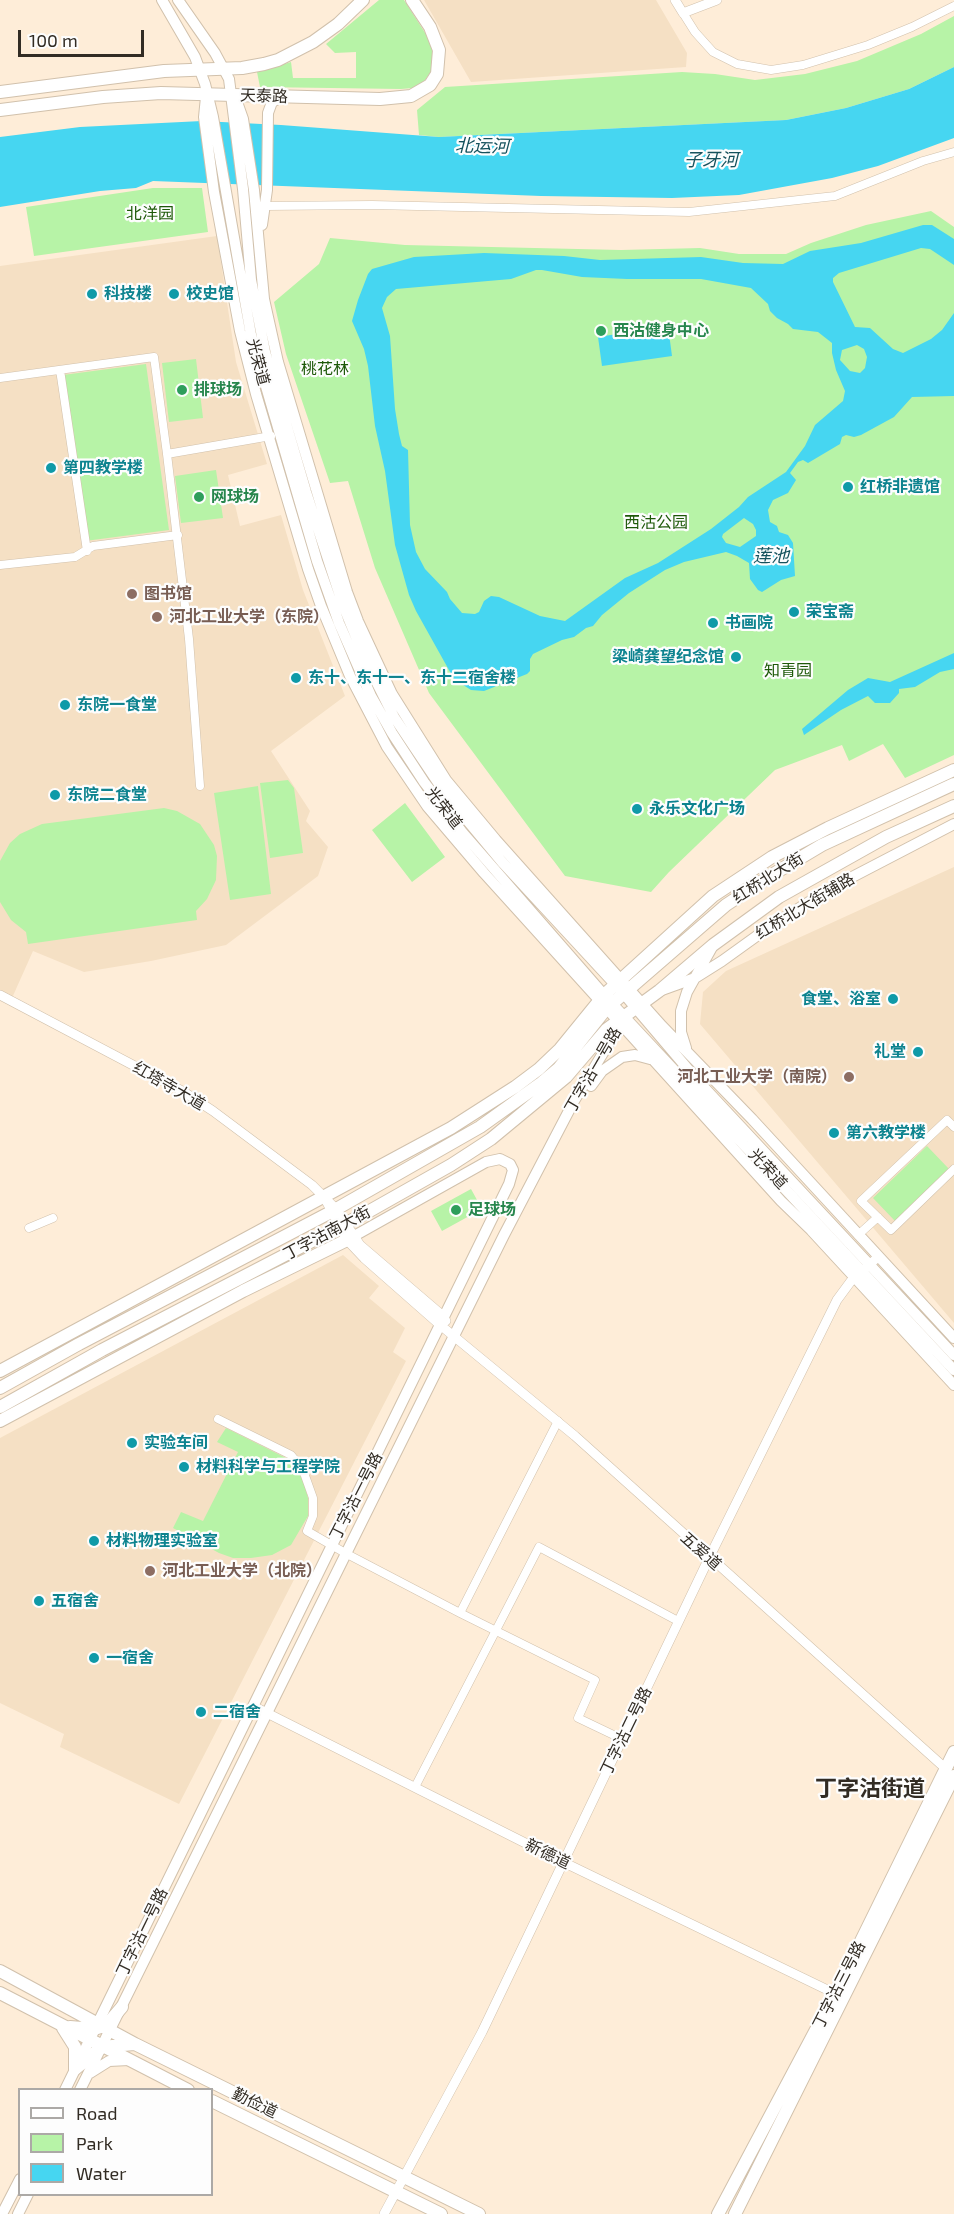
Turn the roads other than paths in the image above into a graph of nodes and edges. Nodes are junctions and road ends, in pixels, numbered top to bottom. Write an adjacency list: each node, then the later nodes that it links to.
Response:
1 (162, 0): 10 (main road, 光荣道)
2 (178, 0): 9 (main road)
3 (363, 0): 9 (main road, 天泰路)
4 (412, 0): 14 (main road, 天泰路)
5 (675, 0): 8 (street)
6 (717, 0): 8 (street)
7 (954, 6): 8 (street)
8 (682, 13)
9 (225, 68): 10 (main road, 天泰路); 13 (main road)
10 (200, 69): 11 (main road, 天泰路); 12 (main road, 光荣道)
11 (0, 92)
12 (207, 93): 13 (main road, 天泰路); 15 (main road, 天泰路); 22 (main road, 光荣道)
13 (232, 94): 14 (main road, 天泰路); 17 (main road, 光荣道)
14 (282, 97): 18 (main road)
15 (0, 110)
16 (954, 152): 18 (street)
17 (249, 189): 19 (main road); 22 (main road, 光荣道)
18 (266, 206): 19 (main road)
19 (260, 237): 22 (main road)
20 (60, 370): 21 (street); 23 (street); 25 (street)
21 (0, 378)
22 (284, 433): 23 (street); 34 (main road); 37 (main road, 光荣道)
23 (167, 454): 24 (street)
24 (178, 535): 25 (street); 29 (street)
25 (87, 551): 26 (street)
26 (0, 566)
27 (954, 770): 34 (main road)
28 (954, 784): 34 (main road, 红桥北大街)
29 (200, 786)
30 (954, 806): 32 (main road, 红桥北大街)
31 (954, 824): 33 (main road, 红桥北大街辅路)
32 (713, 945): 33 (main road); 35 (main road, 红桥北大街)
33 (695, 978): 35 (main road, 红桥北大街辅路); 40 (main road)
34 (623, 986): 37 (main road, 红桥北大街); 38 (main road)
35 (659, 991): 38 (main road, 红桥北大街)
36 (0, 995): 45 (street, 红塔寺大道)
37 (605, 1002): 39 (main road, 光荣道); 45 (main road); 46 (main road, 丁字沽南大街)
38 (639, 1006): 39 (main road, 红桥北大街); 40 (main road); 53 (main road, 光荣道)
39 (621, 1021): 41 (main road); 42 (main road, 丁字沽一号路); 49 (main road, 丁字沽南大街); 53 (main road, 光荣道)
40 (691, 1056): 51 (main road)
41 (652, 1060): 42 (main road); 53 (main road)
42 (565, 1119): 57 (main road, 丁字沽一号路)
43 (954, 1127): 47 (street)
44 (954, 1169): 47 (street)
45 (324, 1197): 46 (street, 红塔寺大道); 61 (main road)
46 (334, 1210): 49 (street, 红塔寺大道); 63 (main road, 丁字沽南大街)
47 (878, 1217): 51 (street)
48 (53, 1218): 50 (street)
49 (342, 1226): 52 (street, 五爱道); 55 (main road, 丁字沽南大街)
50 (29, 1228)
51 (858, 1236): 53 (main road)
52 (350, 1238): 54 (main road); 56 (street, 五爱道); 56 (main road, 丁字沽一号路)
53 (867, 1267): 58 (main road); 59 (main road, 光荣道); 60 (main road, 光荣道); 62 (main road); 70 (street, 丁字沽二号路)
54 (243, 1290): 55 (main road); 66 (main road)
55 (197, 1300): 64 (main road, 丁字沽南大街)
56 (441, 1320): 57 (street, 五爱道); 68 (main road, 丁字沽一号路)
57 (454, 1336): 67 (street, 五爱道); 69 (main road, 丁字沽一号路)
58 (954, 1338)
59 (954, 1354)
60 (954, 1370)
61 (0, 1371)
62 (954, 1385)
63 (0, 1388)
64 (0, 1407)
65 (218, 1419): 68 (street)
66 (0, 1421)
67 (558, 1421): 70 (street, 五爱道); 71 (street)
68 (331, 1545): 69 (street); 74 (main road, 丁字沽一号路)
69 (347, 1554): 71 (street); 75 (main road, 丁字沽一号路)
70 (709, 1558): 72 (street, 丁字沽二号路); 78 (street, 五爱道)
71 (460, 1613): 73 (street)
72 (678, 1621): 73 (street); 76 (street, 丁字沽二号路)
73 (496, 1630): 76 (street); 79 (street)
74 (253, 1706): 75 (street, 新德道); 86 (main road, 丁字沽一号路)
75 (267, 1713): 79 (street, 新德道); 84 (main road, 丁字沽一号路)
76 (622, 1739): 80 (street, 丁字沽二号路)
77 (954, 1752): 78 (main road, 丁字沽三号路)
78 (950, 1772): 83 (main road, 丁字沽三号路)
79 (415, 1787): 80 (street, 新德道)
80 (563, 1862): 83 (street, 新德道); 96 (street, 丁字沽二号路)
81 (0, 1971): 86 (main road, 勤俭道)
82 (0, 1993): 85 (main road, 勤俭道)
83 (840, 1996): 105 (main road, 丁字沽三号路); 106 (main road, 丁字沽三号路)
84 (122, 2007): 86 (main road)
85 (60, 2025): 86 (main road, 勤俭道); 90 (main road)
86 (93, 2035): 87 (main road, 勤俭道); 88 (main road, 勤俭道); 88 (main road, 丁字沽一号路); 90 (main road); 91 (main road)
87 (135, 2044): 88 (main road); 96 (main road, 勤俭道)
88 (102, 2047): 89 (main road, 勤俭道); 91 (main road, 丁字沽一号路)
89 (129, 2060): 91 (main road); 94 (main road, 勤俭道)
90 (75, 2069): 92 (main road)
91 (87, 2076): 93 (main road, 丁字沽一号路)
92 (66, 2088)
93 (81, 2088)
94 (184, 2088)
95 (213, 2101): 98 (main road, 勤俭道)
96 (403, 2175): 98 (street, 丁字沽二号路); 104 (main road, 勤俭道)
97 (18, 2183): 100 (main road)
98 (395, 2192): 102 (street, 丁字沽二号路); 103 (main road, 勤俭道)
99 (27, 2196): 101 (main road)
100 (2, 2214)
101 (18, 2214)
102 (384, 2214)
103 (441, 2214)
104 (479, 2214)
105 (718, 2214)
106 (735, 2214)

